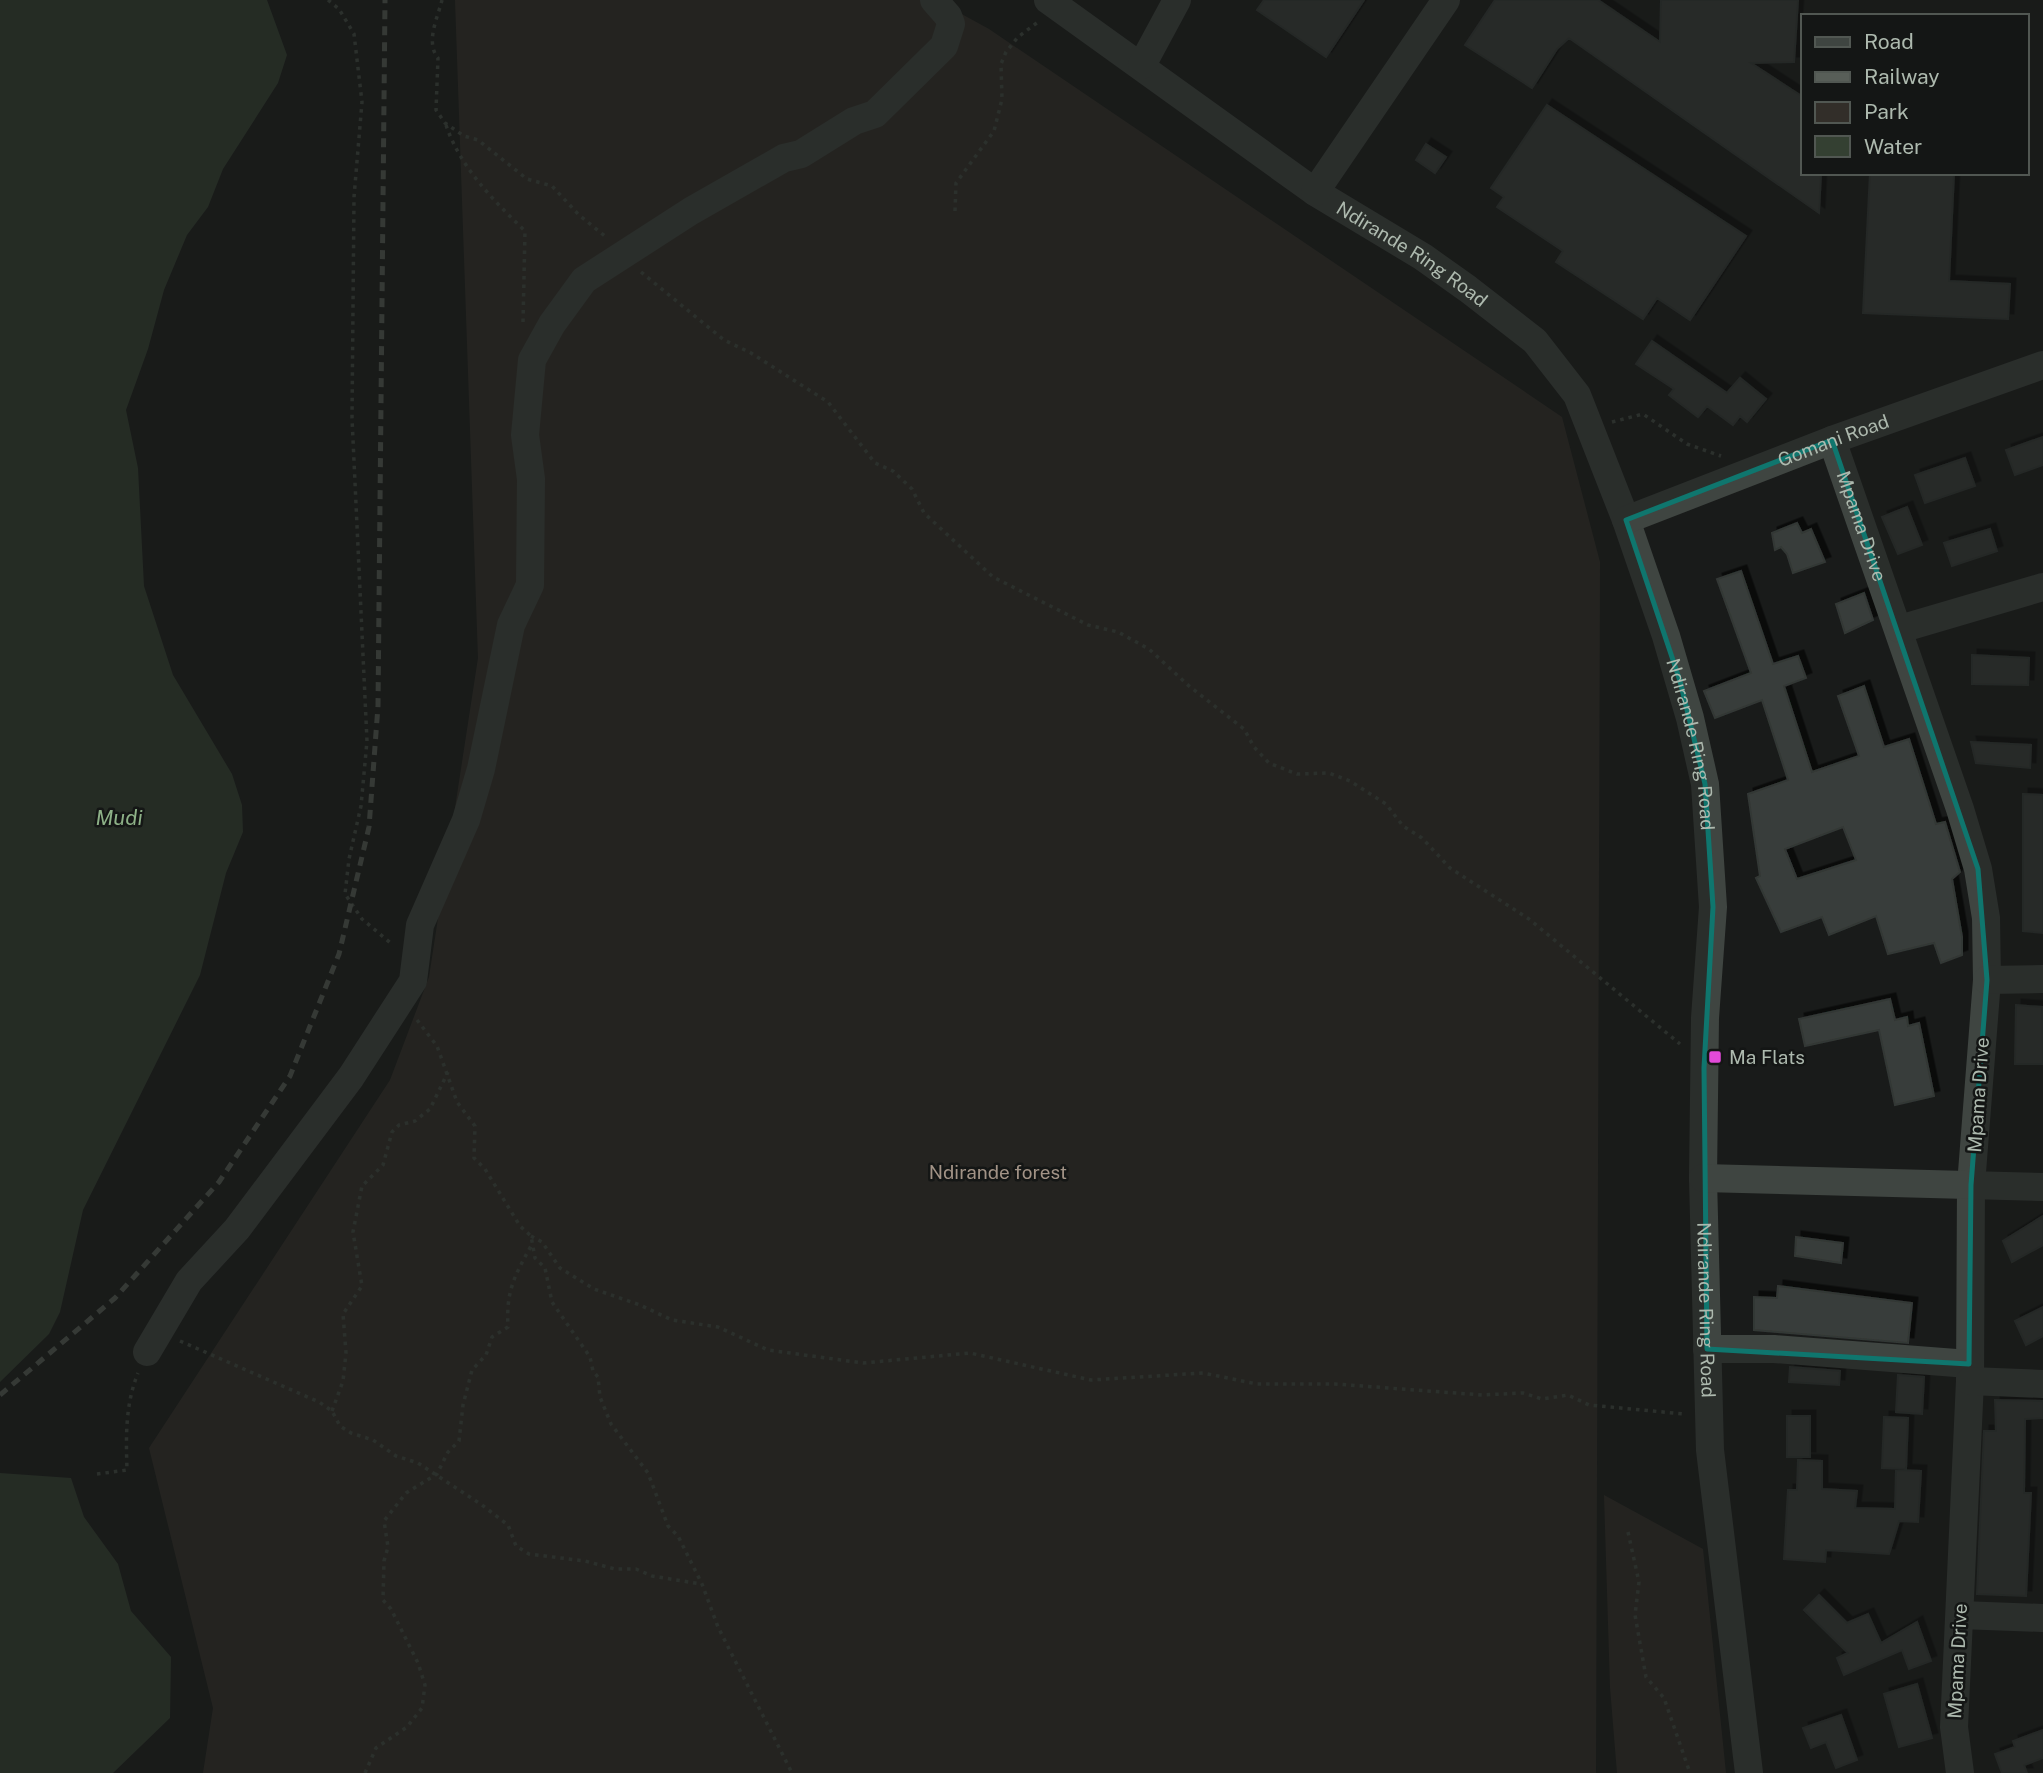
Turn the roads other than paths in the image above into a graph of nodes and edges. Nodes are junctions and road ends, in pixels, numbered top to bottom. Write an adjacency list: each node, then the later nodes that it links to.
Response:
1 (934, 0): 5 (street)
2 (1177, 0): 6 (street)
3 (1446, 0): 7 (street)
4 (1052, 4): 6 (street, Ndirande Ring Road)
5 (952, 12): 18 (street)
6 (1142, 65): 7 (street, Ndirande Ring Road)
7 (1315, 192): 10 (street, Ndirande Ring Road)
8 (2043, 365): 9 (street, Gomani Road)
9 (1832, 440): 10 (street, Gomani Road); 12 (street, Mpama Drive)
10 (1626, 520): 15 (street, Ndirande Ring Road)
11 (2043, 587): 12 (street)
12 (1900, 629): 14 (street, Mpama Drive)
13 (2043, 979): 14 (street)
14 (1987, 980): 16 (street, Mpama Drive)
15 (1703, 1178): 16 (street); 19 (street, Ndirande Ring Road)
16 (1971, 1185): 17 (street); 20 (street, Mpama Drive)
17 (2043, 1187)
18 (153, 1343)
19 (1707, 1349): 20 (street); 24 (street, Ndirande Ring Road)
20 (1970, 1372): 21 (street); 22 (street, Mpama Drive)
21 (2043, 1384)
22 (1960, 1615): 23 (street); 25 (street, Mpama Drive)
23 (2043, 1618)
24 (1749, 1773)
25 (1960, 1773)

